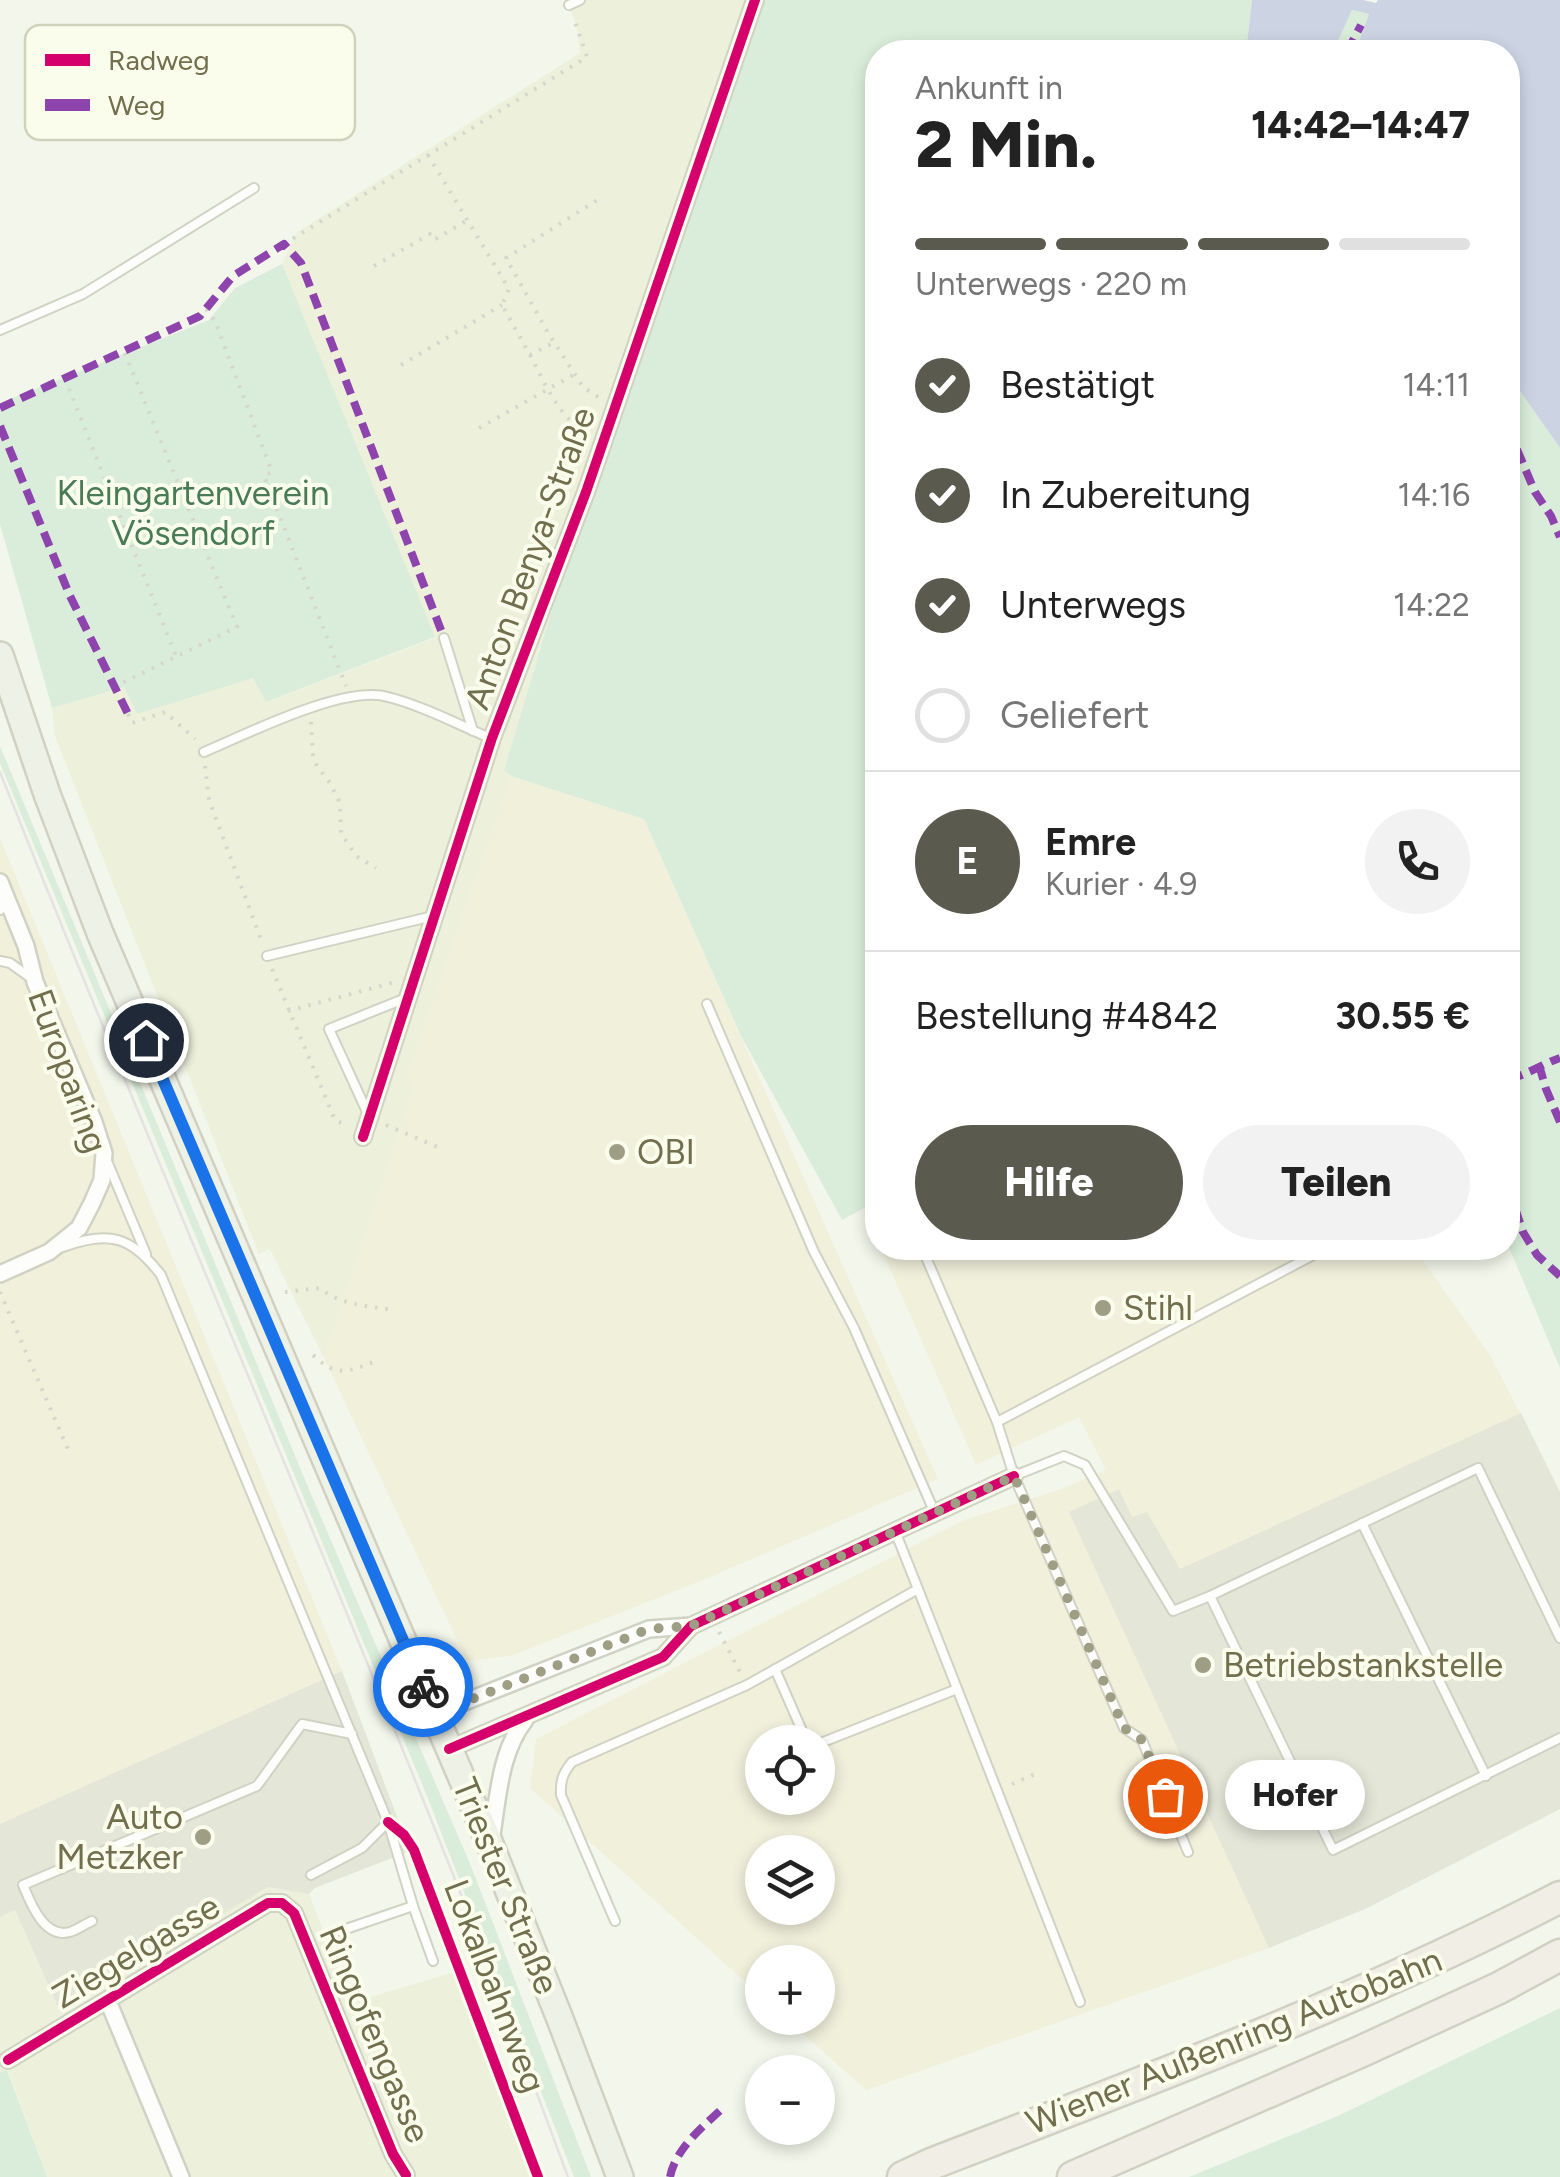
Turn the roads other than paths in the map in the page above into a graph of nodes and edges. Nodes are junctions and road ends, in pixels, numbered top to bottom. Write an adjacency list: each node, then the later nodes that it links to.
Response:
1 (580, 0): 3 (lane)
2 (755, 0): 10 (street, Anton Benya-Straße)
3 (568, 4)
4 (254, 188): 5 (lane)
5 (0, 330)
6 (444, 638): 9 (lane)
7 (0, 654): 8 (main road, Triester Straße)
8 (5, 681): 39 (main road, Triester Straße)
9 (473, 731): 10 (lane); 11 (lane)
10 (492, 738): 14 (street, Anton Benya-Straße)
11 (204, 752)
12 (0, 882): 13 (lane); 17 (street, Europaring)
13 (0, 910)
14 (434, 916): 15 (lane); 18 (street, Anton Benya-Straße)
15 (267, 956)
16 (0, 960): 17 (lane)
17 (35, 982): 22 (street, Europaring)
18 (410, 996): 20 (street, Anton Benya-Straße); 20 (lane)
19 (707, 1004): 30 (lane)
20 (370, 1118): 21 (street, Anton Benya-Straße)
21 (363, 1137)
22 (104, 1153): 23 (street, Europaring); 24 (lane)
23 (49, 1252): 24 (lane); 27 (street, Europaring)
24 (148, 1258): 42 (lane)
25 (927, 1260): 28 (lane)
26 (1304, 1260): 28 (lane)
27 (0, 1274)
28 (997, 1422): 29 (lane)
29 (1014, 1476): 30 (street); 34 (lane); 49 (lane)
30 (934, 1513): 32 (street)
31 (1362, 1524): 34 (lane); 36 (lane); 46 (lane)
32 (896, 1531): 33 (lane); 35 (street)
33 (918, 1588): 37 (lane); 38 (lane)
34 (1210, 1596): 46 (lane)
35 (691, 1626): 39 (street); 40 (street)
36 (1560, 1638)
37 (775, 1669): 41 (lane); 55 (lane)
38 (958, 1689): 43 (lane); 60 (lane)
39 (434, 1714): 45 (main road, Triester Straße)
40 (529, 1716): 45 (street); 48 (street)
41 (800, 1725)
42 (352, 1734): 47 (lane); 54 (lane)
43 (835, 1737)
44 (1560, 1738): 46 (lane)
45 (449, 1749): 48 (main road, Triester Straße)
46 (1486, 1776)
47 (388, 1822): 50 (lane); 52 (lane)
48 (490, 1844): 65 (main road, Triester Straße)
49 (1188, 1852)
50 (310, 1874)
51 (1560, 1897): 62 (highway, Wiener Außenring Autobahn)
52 (414, 1906): 56 (lane); 58 (lane)
53 (294, 1912): 59 (street, Ziegelgasse); 63 (street, Ringofengasse)
54 (92, 1921)
55 (615, 1921)
56 (340, 1931)
57 (1560, 1955): 68 (highway, Wiener Außenring Autobahn)
58 (433, 1961)
59 (108, 2001): 61 (street, Ziegelgasse); 64 (street)
60 (1080, 2002)
61 (4, 2062)
62 (931, 2164): 66 (highway); 67 (highway, Wiener Außenring Autobahn)
63 (405, 2176)
64 (180, 2177)
65 (620, 2177)
66 (889, 2177)
67 (903, 2177)
68 (1072, 2177)

